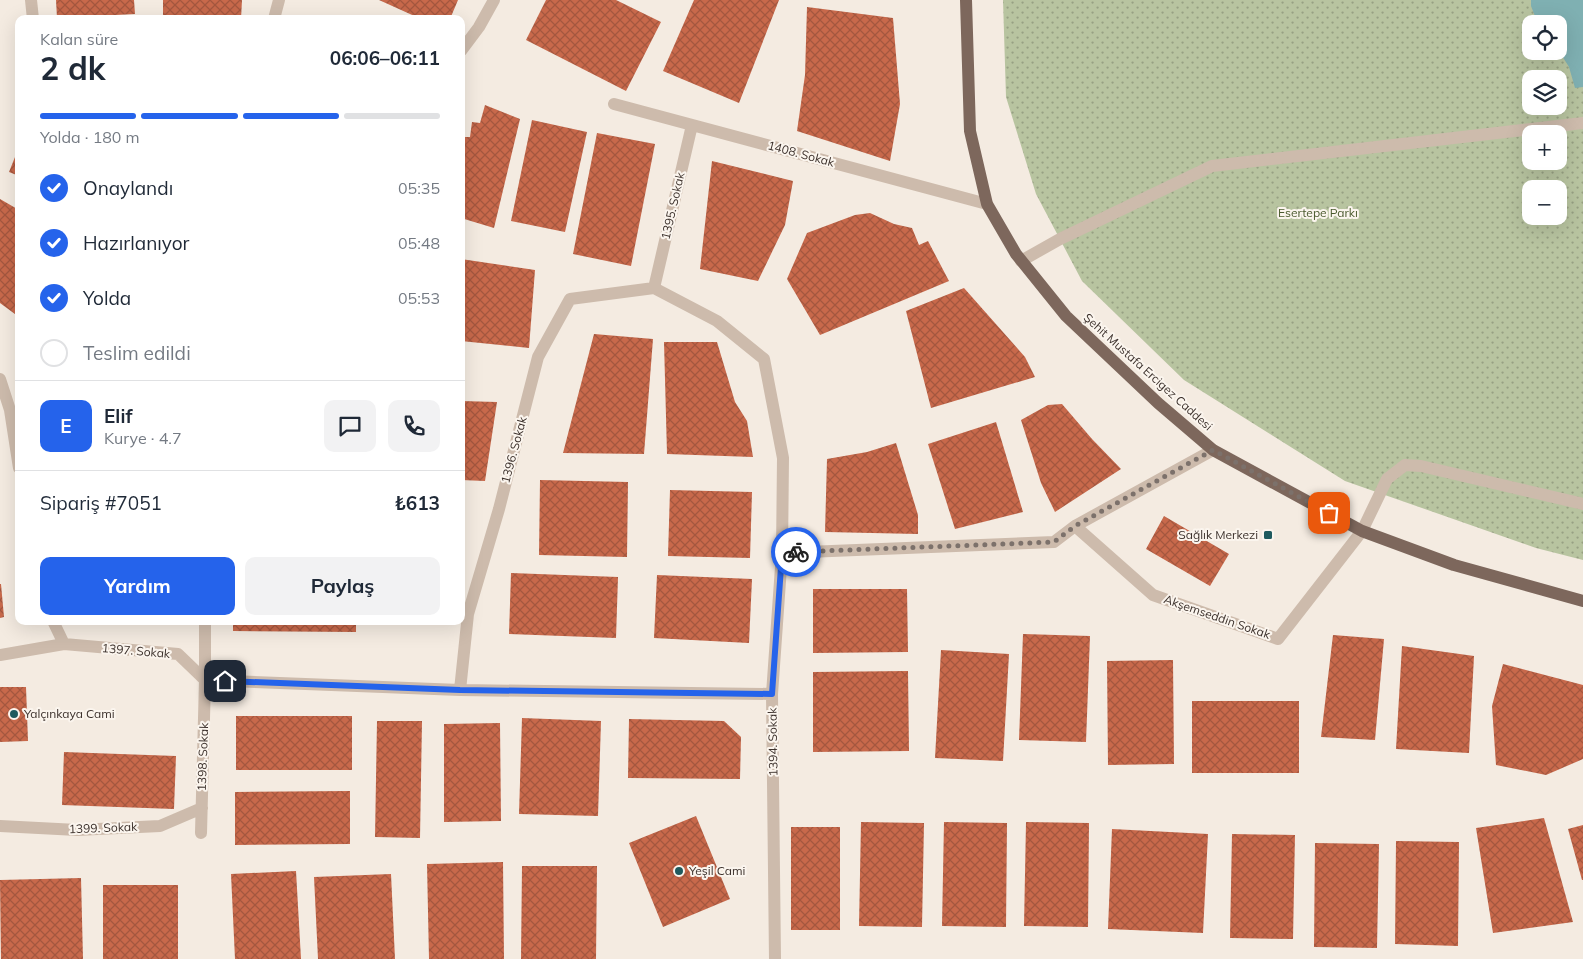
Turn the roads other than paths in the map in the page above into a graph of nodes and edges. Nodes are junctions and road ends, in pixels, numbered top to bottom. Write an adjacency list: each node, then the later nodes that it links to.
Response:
1 (31, 0): 5 (street)
2 (280, 0): 6 (street)
3 (494, 0): 7 (street)
4 (966, 0): 11 (main road, Şehit Mustafa Ercigez Caddesi)
5 (33, 15)
6 (275, 15)
7 (465, 45)
8 (614, 104): 10 (street, 1408. Sokak)
9 (1583, 123): 12 (street)
10 (692, 125): 11 (street, 1408. Sokak); 13 (street, 1395. Sokak)
11 (988, 204): 12 (main road, Şehit Mustafa Ercigez Caddesi)
12 (1021, 261): 16 (main road, Şehit Mustafa Ercigez Caddesi)
13 (654, 288): 20 (street, 1394. Sokak); 27 (street, 1396. Sokak)
14 (0, 379): 15 (street)
15 (15, 442)
16 (1213, 450): 18 (street); 19 (main road, Şehit Mustafa Ercigez Caddesi)
17 (1583, 504): 19 (street)
18 (1075, 526): 19 (street, Akşemseddin Sokak); 20 (street)
19 (1362, 531): 21 (main road, Şehit Mustafa Ercigez Caddesi)
20 (782, 553): 28 (street, 1394. Sokak)
21 (1583, 601)
22 (55, 625): 24 (street)
23 (205, 625): 26 (street, 1398. Sokak)
24 (64, 644): 25 (street, 1397. Sokak); 26 (street, 1397. Sokak)
25 (0, 655)
26 (205, 680): 27 (street); 29 (street, 1398. Sokak)
27 (460, 690): 28 (street)
28 (772, 694): 32 (street, 1394. Sokak)
29 (202, 808): 30 (street, 1399. Sokak); 31 (street, 1398. Sokak)
30 (0, 826)
31 (201, 833)
32 (775, 959)

